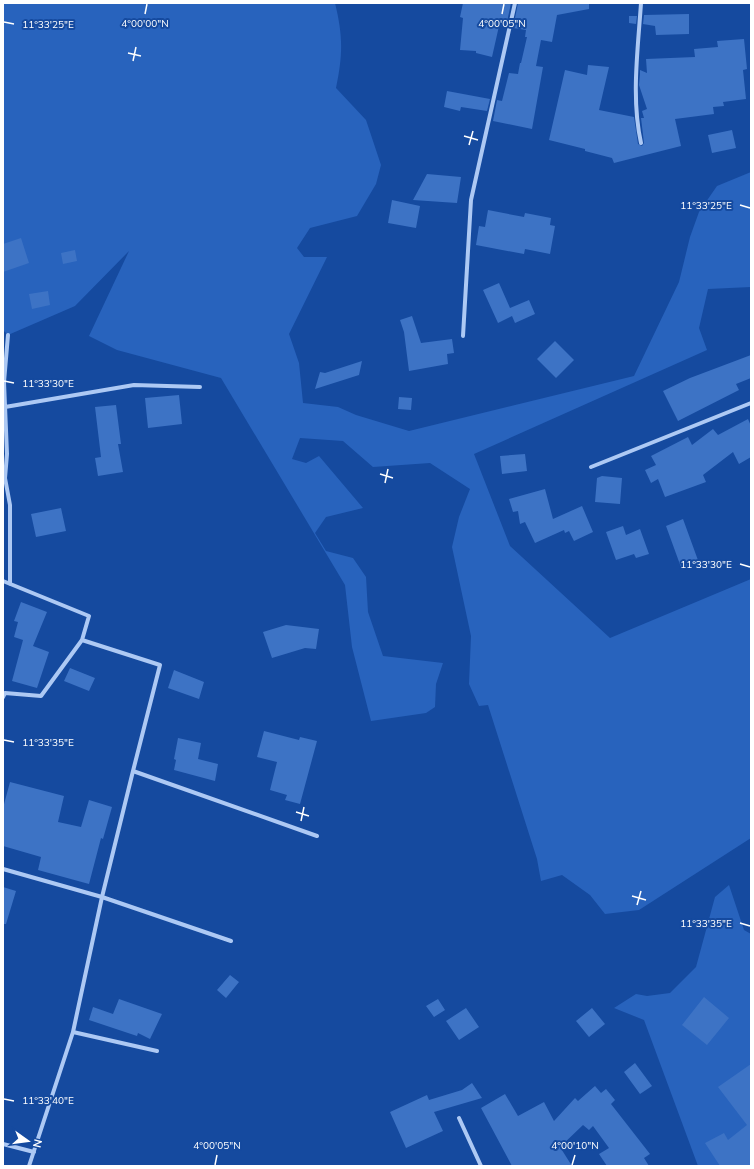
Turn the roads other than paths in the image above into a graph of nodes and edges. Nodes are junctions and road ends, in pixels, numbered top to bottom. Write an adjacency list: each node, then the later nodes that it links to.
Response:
1 (515, 3): 5 (street)
2 (641, 3): 3 (street)
3 (641, 143)
4 (8, 335): 8 (street)
5 (463, 336)
6 (200, 387): 8 (street)
7 (751, 404): 9 (street)
8 (6, 407): 11 (street)
9 (591, 467)
10 (3, 581): 11 (street)
11 (10, 584): 12 (street)
12 (82, 640): 13 (street); 14 (street)
13 (3, 697)
14 (133, 771): 15 (street); 17 (street)
15 (317, 836)
16 (3, 869): 17 (street)
17 (102, 897): 18 (street); 19 (street)
18 (231, 941)
19 (73, 1032): 20 (street); 23 (street)
20 (157, 1051)
21 (459, 1118): 25 (street)
22 (3, 1144): 23 (street)
23 (34, 1152): 24 (street)
24 (29, 1166)
25 (481, 1166)

